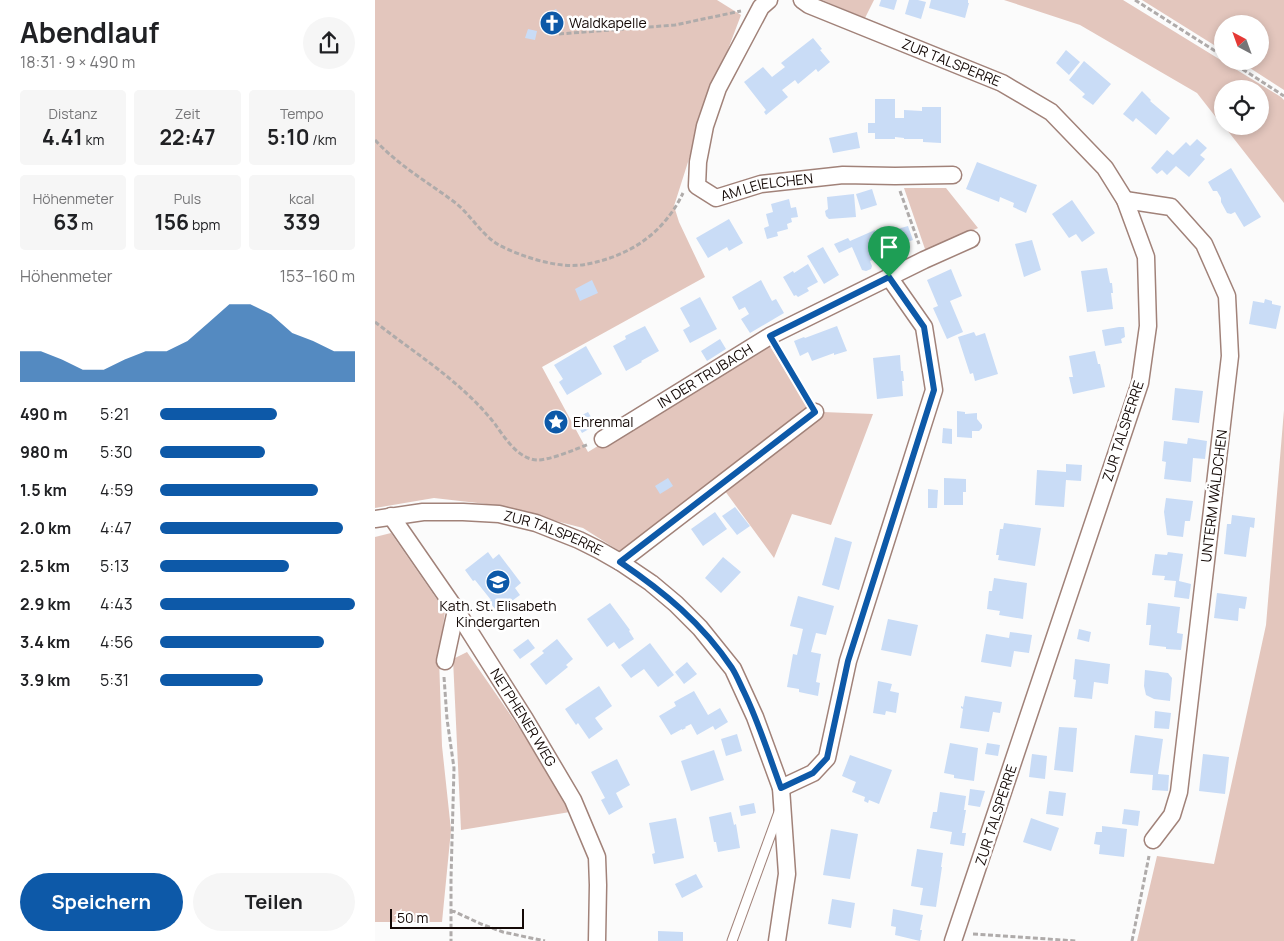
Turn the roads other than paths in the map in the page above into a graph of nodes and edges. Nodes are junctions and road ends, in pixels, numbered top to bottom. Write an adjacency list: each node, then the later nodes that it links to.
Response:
1 (801, 0): 4 (street, ZUR TALSPERRE)
2 (765, 4): 3 (street, AM LEIELCHEN)
3 (953, 175)
4 (1125, 200): 15 (street, UNTERM WÄLDCHEN); 19 (street, ZUR TALSPERRE)
5 (971, 238): 6 (street, IN DER TRUBACH)
6 (889, 277): 8 (street, IN DER TRUBACH); 13 (street)
7 (815, 412): 10 (street)
8 (603, 439)
9 (383, 517): 10 (street, ZUR TALSPERRE); 11 (street, NETPHENER WEG)
10 (620, 562): 13 (street, ZUR TALSPERRE)
11 (456, 610): 12 (street); 16 (street, NETPHENER WEG)
12 (445, 661)
13 (781, 788): 14 (street, ZUR TALSPERRE)
14 (782, 806): 17 (lane); 18 (street, ZUR TALSPERRE)
15 (1153, 840)
16 (597, 941)
17 (732, 941)
18 (777, 941)
19 (953, 941)

